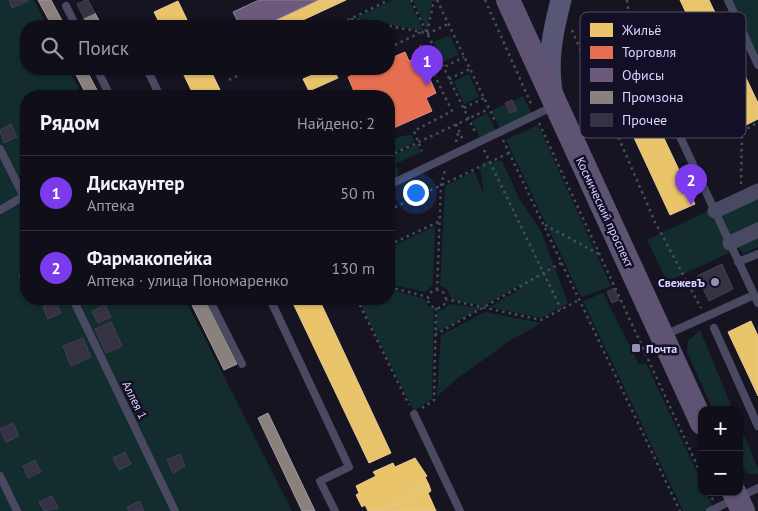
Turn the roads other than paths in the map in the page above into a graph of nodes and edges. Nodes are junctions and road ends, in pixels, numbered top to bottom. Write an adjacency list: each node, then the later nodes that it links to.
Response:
1 (508, 0): 13 (main road, Космический проспект)
2 (561, 0): 13 (main road)
3 (728, 0): 5 (lane)
4 (66, 6): 6 (lane)
5 (734, 12)
6 (73, 20)
7 (746, 39): 8 (lane)
8 (758, 65)
9 (100, 75): 11 (lane)
10 (150, 75): 12 (lane)
11 (107, 90)
12 (157, 90)
13 (548, 106): 16 (lane); 32 (main road, Космический проспект)
14 (681, 138): 21 (lane)
15 (0, 149): 17 (lane)
16 (395, 182)
17 (20, 186)
18 (758, 191): 21 (street)
19 (20, 200): 20 (lane)
20 (0, 210)
21 (715, 211): 23 (lane)
22 (758, 230): 23 (street)
23 (730, 243): 25 (lane)
24 (758, 254): 25 (lane)
25 (738, 262): 26 (lane)
26 (754, 295): 27 (lane); 32 (lane)
27 (758, 303)
28 (76, 305): 40 (lane, Аллея 1)
29 (213, 305): 33 (lane)
30 (273, 305): 41 (lane)
31 (714, 328): 36 (lane)
32 (661, 336): 35 (main road, Космический проспект)
33 (242, 364)
34 (414, 414): 42 (lane)
35 (698, 415)
36 (758, 426)
37 (0, 476): 39 (lane)
38 (743, 497): 43 (lane)
39 (17, 511)
40 (176, 511)
41 (335, 511)
42 (460, 511)
43 (710, 511)

